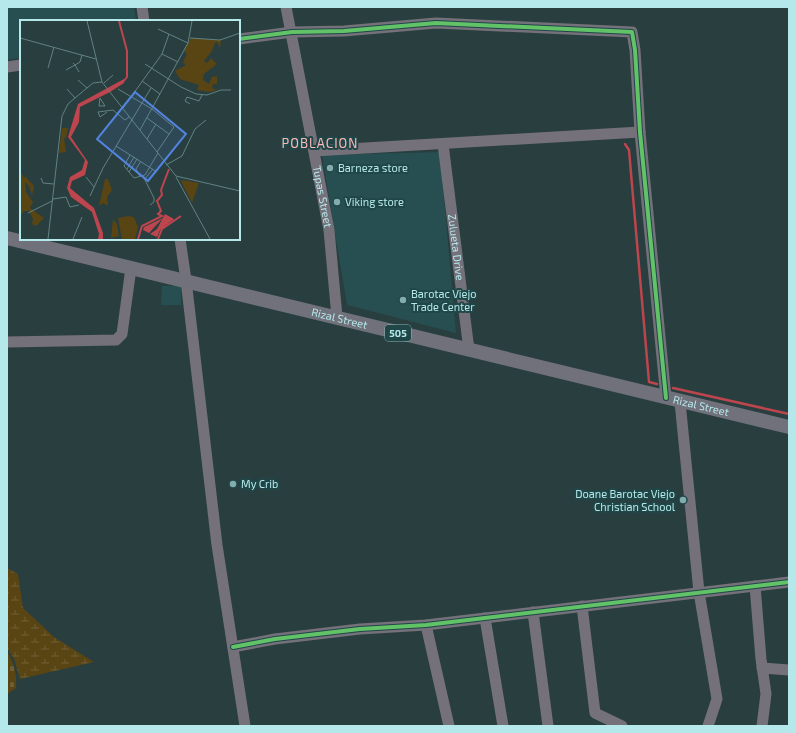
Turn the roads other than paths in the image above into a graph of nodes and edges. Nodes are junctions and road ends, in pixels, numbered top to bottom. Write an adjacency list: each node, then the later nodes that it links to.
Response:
1 (142, 7): 3 (street)
2 (286, 7): 4 (street, Tupas Street)
3 (144, 20)
4 (292, 32): 5 (street); 8 (street); 10 (street, Tupas Street)
5 (240, 39)
6 (20, 65): 7 (street)
7 (7, 68)
8 (640, 132): 9 (street); 18 (street)
9 (443, 144): 10 (street); 17 (street, Zulueta Drive)
10 (314, 151): 15 (street, Tupas Street)
11 (7, 238): 13 (main road, Rizal Street / 505)
12 (180, 240): 14 (street)
13 (132, 268): 14 (main road, Rizal Street / 505); 16 (street)
14 (186, 280): 15 (main road, Rizal Street / 505); 28 (street)
15 (337, 317): 17 (main road, Rizal Street / 505)
16 (7, 342)
17 (469, 350): 18 (main road, Rizal Street / 505)
18 (666, 398): 19 (main road, Rizal Street / 505)
19 (680, 402): 20 (main road, Rizal Street / 505); 23 (street)
20 (789, 427)
21 (789, 582): 22 (street)
22 (755, 586): 23 (street); 29 (street)
23 (699, 592): 24 (street); 31 (street)
24 (582, 606): 25 (street); 36 (street)
25 (533, 612): 26 (street); 35 (street)
26 (485, 618): 27 (street); 34 (street)
27 (426, 625): 28 (street); 33 (street)
28 (233, 647): 32 (street)
29 (762, 668): 30 (street); 37 (street)
30 (789, 670)
31 (712, 725)
32 (245, 726)
33 (449, 726)
34 (503, 726)
35 (548, 726)
36 (622, 726)
37 (762, 726)

